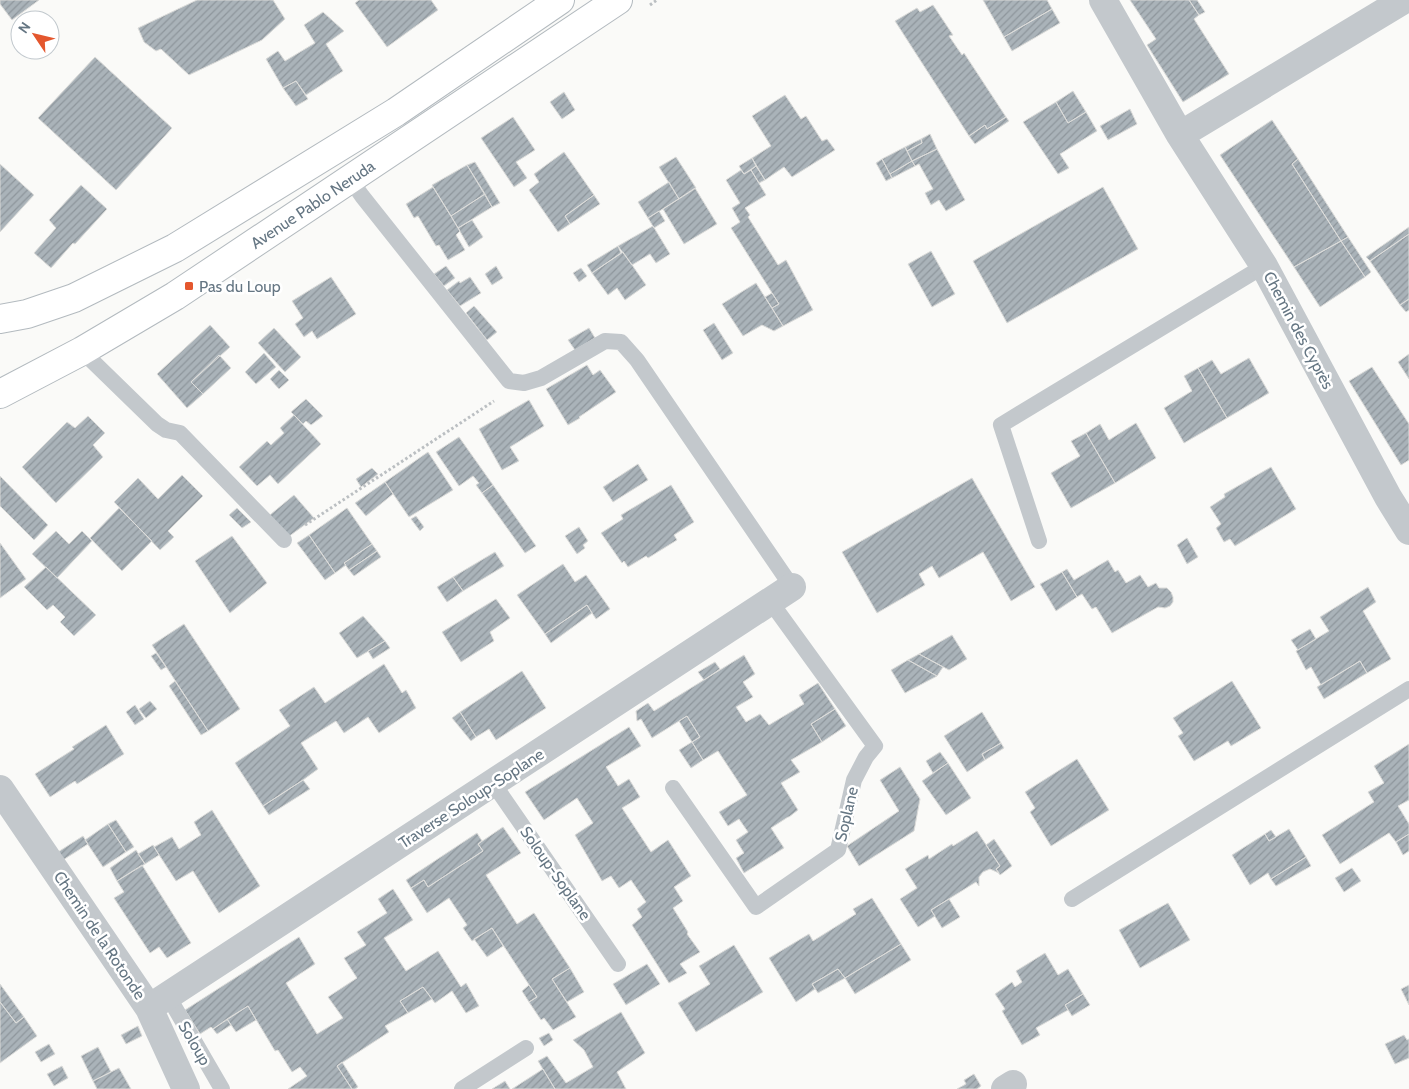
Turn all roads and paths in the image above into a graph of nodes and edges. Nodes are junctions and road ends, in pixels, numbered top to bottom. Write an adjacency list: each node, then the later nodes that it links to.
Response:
1 (560, 0): 8 (main road, Avenue Pablo Neruda)
2 (618, 0): 6 (main road, Avenue Pablo Neruda)
3 (1103, 0): 5 (street, Chemin des Cyprès)
4 (1404, 0): 5 (street)
5 (1180, 135): 7 (street, Chemin des Cyprès)
6 (350, 179): 9 (main road, Avenue Pablo Neruda); 10 (lane)
7 (1264, 266): 12 (street, Chemin des Cyprès); 14 (lane)
8 (0, 319)
9 (82, 352): 11 (main road, Avenue Pablo Neruda); 13 (lane)
10 (524, 384): 13 (path); 15 (lane)
11 (0, 394)
12 (1409, 531)
13 (284, 540)
14 (1039, 541)
15 (781, 594): 17 (street, Traverse Soloup-Soplane); 18 (lane, Soplane)
16 (1409, 689): 20 (lane)
17 (493, 783): 21 (lane, Soloup-Soplane); 22 (street, Traverse Soloup-Soplane)
18 (673, 788)
19 (0, 789): 22 (street, Chemin de la Rotonde)
20 (1072, 899)
21 (618, 964)
22 (159, 1002): 24 (street, Chemin de la Rotonde); 25 (lane, Soloup)
23 (526, 1048): 26 (lane)
24 (186, 1089)
25 (222, 1089)
26 (462, 1089)

